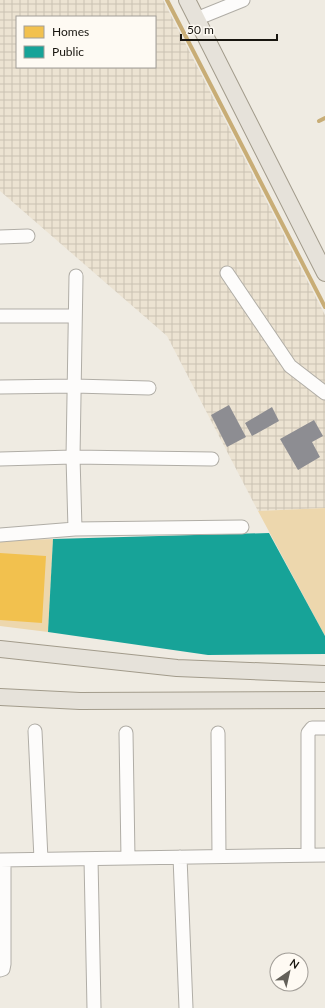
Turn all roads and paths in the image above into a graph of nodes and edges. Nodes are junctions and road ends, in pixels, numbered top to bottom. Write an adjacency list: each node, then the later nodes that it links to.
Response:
1 (187, 0): 3 (main road)
2 (243, 0): 3 (street)
3 (196, 19): 6 (main road)
4 (28, 236): 5 (street)
5 (0, 237)
6 (323, 264)
7 (227, 273): 14 (street)
8 (76, 276): 10 (street)
9 (0, 316): 10 (street)
10 (75, 316): 11 (street)
11 (74, 386): 12 (street); 13 (street); 15 (street)
12 (0, 387)
13 (150, 388)
14 (325, 393)
15 (73, 457): 16 (street); 17 (street); 19 (street)
16 (0, 459)
17 (212, 459)
18 (242, 527): 19 (street)
19 (75, 530): 20 (street)
20 (0, 535)
21 (0, 649): 22 (main road)
22 (325, 674)
23 (0, 697): 24 (main road)
24 (325, 700)
25 (325, 728): 29 (street)
26 (35, 731): 36 (street)
27 (126, 733): 33 (street)
28 (218, 734): 31 (street)
29 (308, 855): 30 (street); 31 (street)
30 (325, 855)
31 (219, 856): 32 (street)
32 (180, 857): 33 (street); 39 (street)
33 (128, 858): 34 (street)
34 (91, 859): 36 (street); 38 (street)
35 (2, 860): 36 (street); 37 (street)
36 (41, 860)
37 (0, 970)
38 (94, 1008)
39 (186, 1008)

